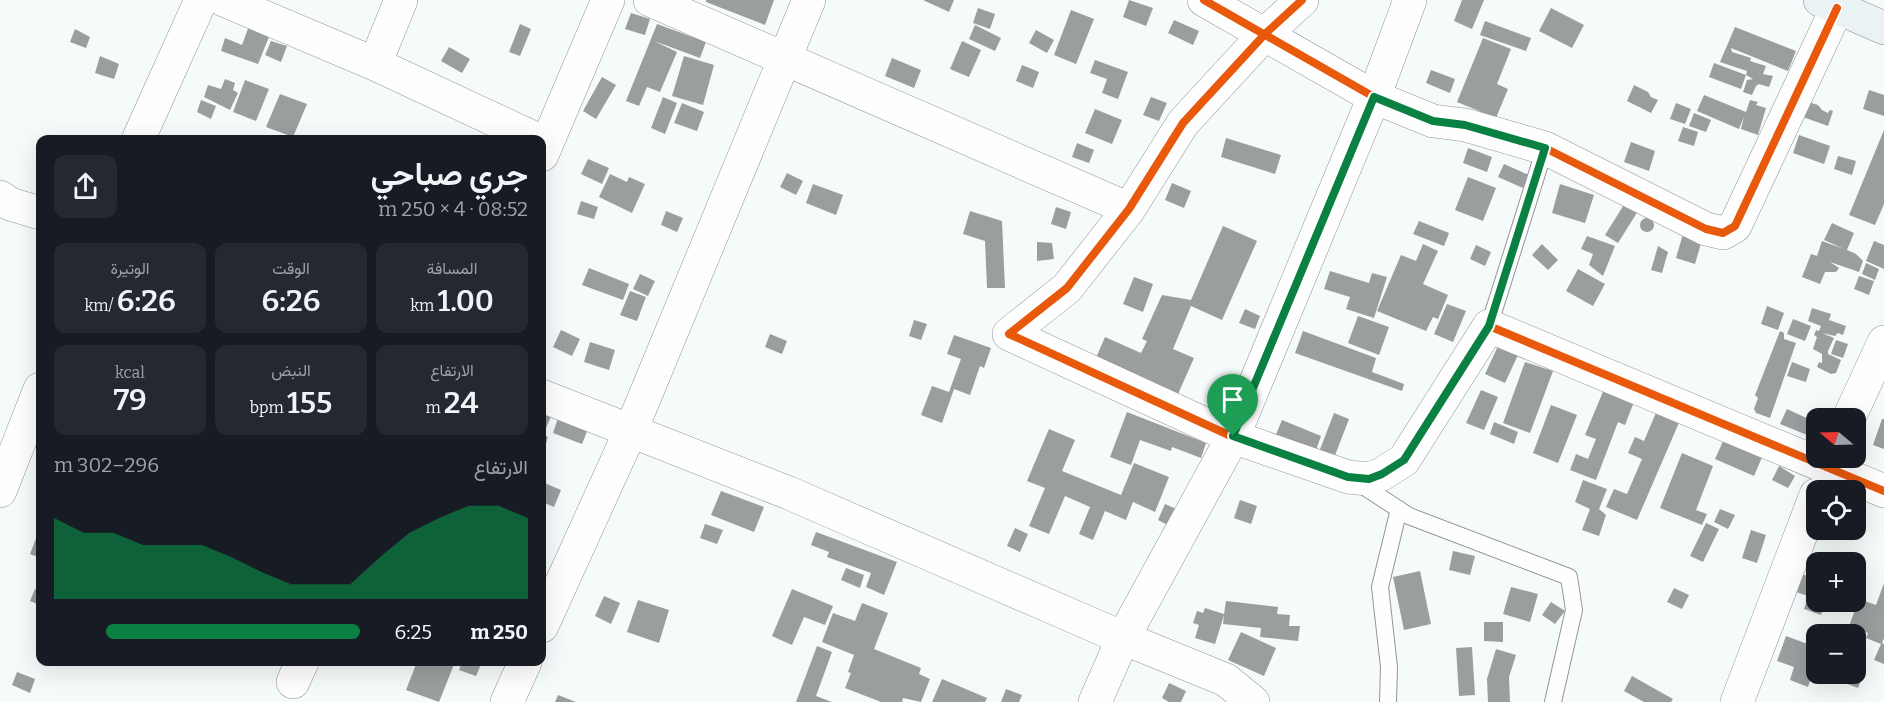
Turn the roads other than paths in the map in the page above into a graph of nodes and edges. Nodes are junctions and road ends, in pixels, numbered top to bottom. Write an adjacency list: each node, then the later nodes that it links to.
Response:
1 (201, 0): 16 (street)
2 (224, 0): 14 (street)
3 (401, 0): 14 (street)
4 (608, 0): 18 (street)
5 (650, 0): 13 (street)
6 (808, 0): 13 (street)
7 (1203, 0): 12 (street)
8 (1302, 0): 12 (street)
9 (1410, 0): 15 (street)
10 (1829, 4): 11 (street); 19 (street)
11 (1884, 28)
12 (1265, 34): 15 (street); 21 (street)
13 (786, 58): 21 (street); 28 (street)
14 (375, 64): 17 (street)
15 (1374, 97): 19 (street); 29 (street)
16 (140, 135)
17 (521, 135)
18 (546, 136)
19 (1545, 148): 23 (lane)
20 (0, 197): 22 (street)
21 (1129, 208): 29 (street)
22 (36, 212)
23 (1489, 326): 30 (street); 31 (street)
24 (1884, 342): 27 (street)
25 (546, 398): 28 (street)
26 (36, 399): 32 (street)
27 (1854, 408)
28 (631, 430): 35 (street); 36 (street)
29 (1233, 436): 30 (street); 36 (street)
30 (1348, 477): 34 (lane)
31 (1824, 477): 33 (street); 43 (street)
32 (0, 491)
33 (1884, 491)
34 (1399, 509): 41 (lane); 42 (lane)
35 (546, 617)
36 (1124, 638): 39 (street); 40 (street)
37 (523, 666): 38 (street)
38 (507, 702)
39 (1095, 702)
40 (1253, 702)
41 (1388, 702)
42 (1553, 702)
43 (1737, 702)

